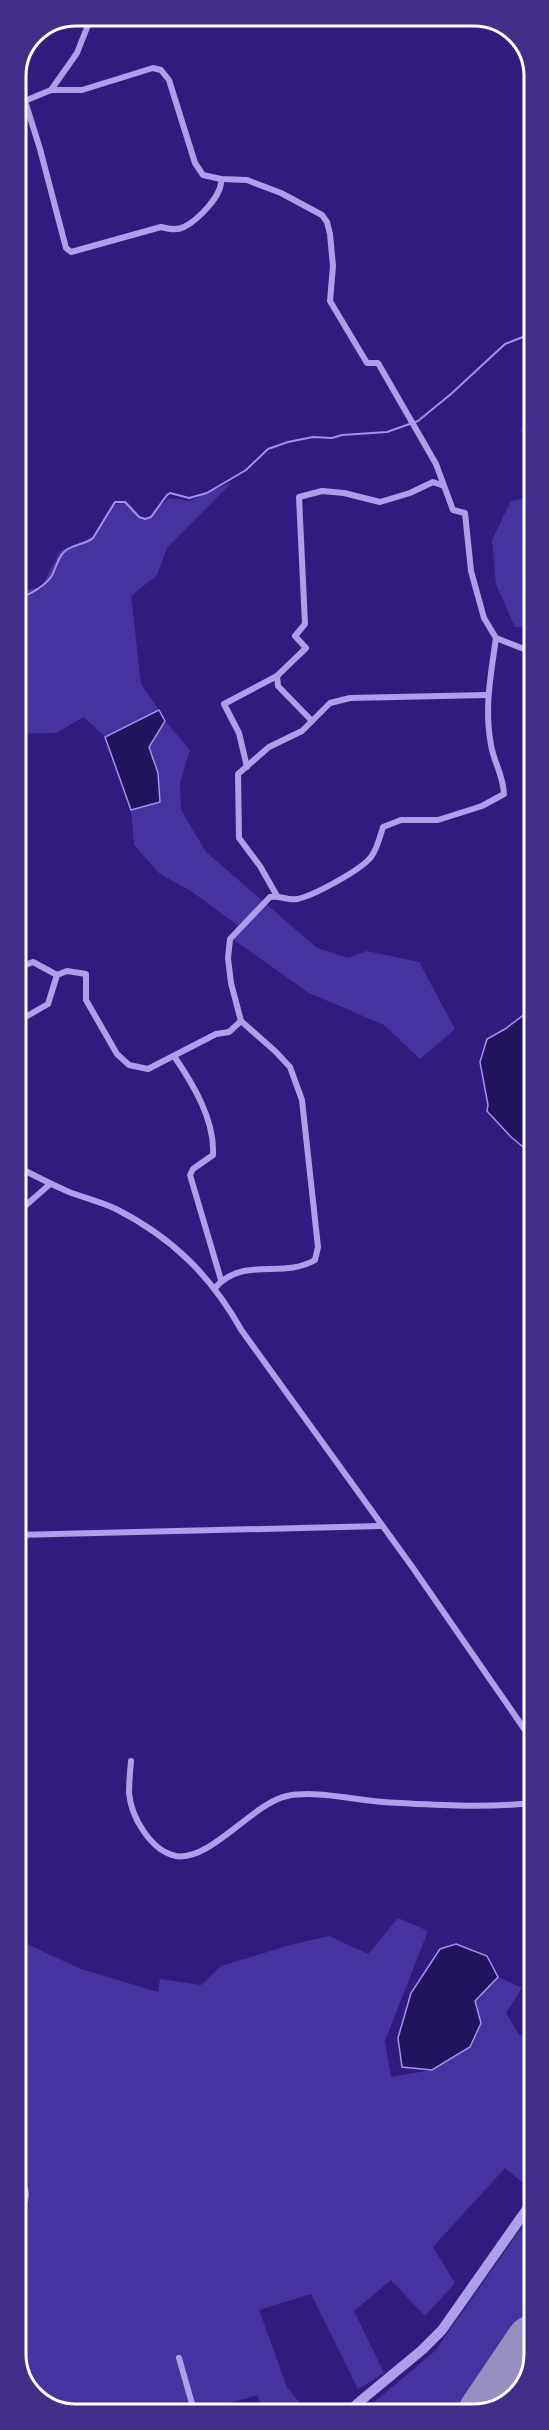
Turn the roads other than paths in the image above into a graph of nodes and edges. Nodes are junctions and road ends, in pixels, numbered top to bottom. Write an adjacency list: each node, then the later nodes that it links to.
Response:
1 (88, 26): 2 (street)
2 (51, 90): 3 (street); 5 (street)
3 (26, 101)
4 (26, 104): 5 (street)
5 (221, 179): 6 (street)
6 (444, 486): 7 (street); 9 (street)
7 (496, 638): 8 (street); 10 (street)
8 (524, 649)
9 (277, 676): 11 (street); 12 (street)
10 (487, 695): 11 (street); 13 (street)
11 (312, 721): 12 (street)
12 (247, 767): 13 (street)
13 (277, 896): 17 (street)
14 (26, 965): 15 (street)
15 (57, 975): 16 (street); 18 (street)
16 (26, 1017)
17 (241, 1021): 18 (street); 22 (street)
18 (174, 1056): 22 (street)
19 (26, 1171): 20 (street)
20 (50, 1184): 21 (street); 23 (street)
21 (26, 1205)
22 (221, 1280): 23 (street)
23 (215, 1288): 24 (street)
24 (381, 1526): 25 (street); 26 (street)
25 (26, 1535)
26 (524, 1729)
27 (131, 1761): 28 (street)
28 (524, 1803)
29 (524, 2213): 32 (street)
30 (178, 2358): 31 (street)
31 (192, 2404)
32 (357, 2404)

